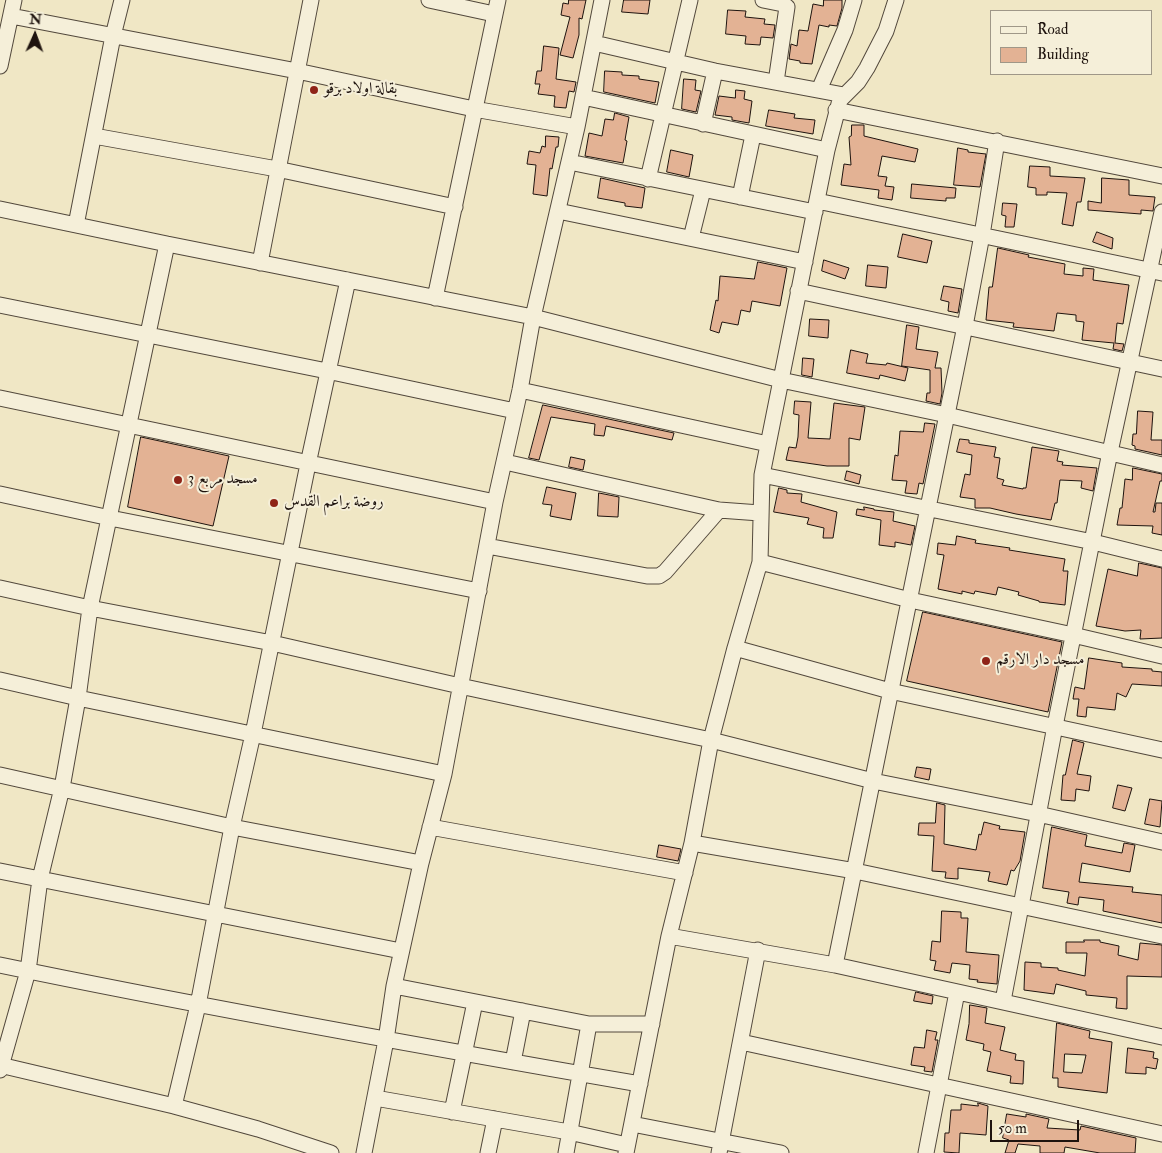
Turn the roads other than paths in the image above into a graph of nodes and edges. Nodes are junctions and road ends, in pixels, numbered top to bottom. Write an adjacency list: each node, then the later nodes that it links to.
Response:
1 (14, 0): 11 (street)
2 (122, 0): 12 (street)
3 (311, 0): 16 (street)
4 (429, 0): 10 (street)
5 (602, 0): 13 (street)
6 (690, 0): 14 (street)
7 (764, 0): 18 (street)
8 (854, 0): 19 (street)
9 (896, 0): 20 (street)
10 (496, 7): 22 (street)
11 (11, 16): 12 (street); 15 (street)
12 (113, 36): 16 (street); 28 (street)
13 (594, 43): 14 (street); 21 (street)
14 (675, 62): 17 (street); 24 (street)
15 (0, 66)
16 (298, 71): 22 (street); 32 (street)
17 (715, 71): 18 (street); 25 (street)
18 (776, 82): 19 (street)
19 (819, 90): 20 (street)
20 (844, 95): 23 (street)
21 (583, 97): 24 (street); 26 (street)
22 (474, 109): 26 (street); 38 (street)
23 (836, 110): 29 (street); 30 (street)
24 (663, 115): 25 (street); 34 (street)
25 (703, 124): 27 (street)
26 (577, 127): 31 (street)
27 (753, 134): 30 (street); 36 (street)
28 (94, 136): 32 (street); 42 (street)
29 (998, 142): 33 (street); 43 (street)
30 (827, 150): 37 (street)
31 (569, 162): 34 (street); 40 (street)
32 (277, 169): 38 (street); 47 (street)
33 (1162, 176)
34 (648, 179): 35 (street)
35 (702, 190): 36 (street); 44 (street)
36 (740, 197): 37 (street)
37 (816, 206): 43 (street); 46 (street)
38 (455, 207): 51 (street)
39 (0, 209): 42 (street)
40 (558, 211): 44 (street); 53 (street)
41 (1162, 212): 48 (street)
42 (76, 224): 45 (street)
43 (982, 235): 48 (street); 54 (street)
44 (691, 238): 46 (street)
45 (167, 244): 47 (street); 55 (street)
46 (805, 262): 50 (street)
47 (260, 263): 49 (street)
48 (1156, 272): 56 (street)
49 (348, 280): 51 (street); 58 (street)
50 (798, 291): 54 (street); 59 (street)
51 (435, 298): 53 (street)
52 (0, 305): 55 (street)
53 (533, 317): 59 (street); 60 (street)
54 (965, 326): 56 (street); 63 (street)
55 (147, 335): 58 (street); 64 (street)
56 (1129, 361): 57 (street); 66 (street)
57 (1162, 369)
58 (327, 371): 62 (street); 68 (street)
59 (781, 380): 63 (street); 65 (street)
60 (520, 390): 62 (street); 65 (street)
61 (0, 398): 64 (street)
62 (515, 411): 67 (street)
63 (947, 416): 66 (street); 73 (street)
64 (129, 425): 68 (street); 76 (street)
65 (768, 444): 70 (street)
66 (1110, 452): 69 (street); 77 (street)
67 (505, 462): 72 (street); 74 (street)
68 (308, 464): 72 (street); 79 (street)
69 (1162, 465)
70 (762, 475): 73 (street); 75 (street)
71 (0, 494): 76 (street)
72 (495, 502): 78 (street)
73 (928, 508): 77 (street); 84 (street)
74 (720, 510): 75 (street); 78 (street)
75 (760, 513): 81 (street)
76 (110, 518): 79 (street); 85 (street)
77 (1093, 542): 80 (street); 86 (street)
78 (487, 546): 83 (street)
79 (290, 554): 83 (street); 87 (street)
80 (1162, 559)
81 (760, 562): 84 (street); 88 (street)
82 (0, 588): 85 (street)
83 (479, 591): 91 (street)
84 (910, 600): 86 (street); 92 (street)
85 (90, 608): 87 (street); 93 (street)
86 (1073, 635): 89 (street); 94 (street)
87 (272, 643): 91 (street); 95 (street)
88 (734, 648): 92 (street); 96 (street)
89 (1162, 656)
90 (0, 680): 93 (street)
91 (460, 686): 96 (street); 98 (street)
92 (890, 691): 94 (street); 100 (street)
93 (78, 698): 95 (street); 101 (street)
94 (1055, 726): 97 (street); 102 (street)
95 (253, 734): 98 (street); 103 (street)
96 (711, 740): 100 (street); 106 (street)
97 (1162, 750)
98 (444, 774): 104 (street)
99 (0, 775): 101 (street)
100 (873, 781): 102 (street); 109 (street)
101 (62, 788): 103 (street); 111 (street)
102 (1038, 814): 105 (street); 112 (street)
103 (232, 827): 107 (street); 113 (street)
104 (430, 827): 107 (street); 110 (street)
105 (1162, 842)
106 (692, 844): 109 (street); 110 (street)
107 (421, 863): 117 (street)
108 (0, 871): 111 (street)
109 (855, 871): 112 (street); 119 (street)
110 (685, 873): 114 (street)
111 (40, 879): 113 (street); 120 (street)
112 (1021, 905): 115 (street); 123 (street)
113 (214, 915): 117 (street); 125 (street)
114 (669, 936): 116 (street); 128 (street)
115 (1162, 936)
116 (758, 950): 119 (street); 131 (street)
117 (402, 951): 121 (street)
118 (0, 965): 120 (street)
119 (835, 965): 122 (street)
120 (28, 971): 125 (street); 134 (street)
121 (394, 986): 124 (street); 130 (street)
122 (957, 992): 123 (street); 137 (street)
123 (1003, 1001): 129 (street)
124 (475, 1002): 126 (street); 132 (street)
125 (198, 1005): 130 (street); 139 (street)
126 (523, 1011): 127 (street); 133 (street)
127 (589, 1024): 128 (street); 135 (street)
128 (652, 1024): 136 (street)
129 (1162, 1037)
130 (386, 1040): 132 (street); 138 (street)
131 (741, 1042): 137 (street); 145 (street)
132 (464, 1054): 133 (street); 140 (street)
133 (513, 1062): 135 (street)
134 (1, 1067): 139 (street)
135 (579, 1074): 136 (street); 143 (street)
136 (640, 1084): 142 (street)
137 (940, 1084): 144 (street); 152 (street)
138 (375, 1098): 140 (street); 148 (street)
139 (174, 1106): 147 (street)
140 (452, 1112): 141 (street)
141 (495, 1120): 143 (street); 149 (street)
142 (632, 1124): 145 (street); 146 (street)
143 (569, 1132): 146 (street); 150 (street)
144 (1162, 1134)
145 (720, 1147): 151 (street)
146 (627, 1149)
147 (331, 1153)
148 (364, 1153)
149 (488, 1153)
150 (566, 1153)
151 (781, 1153)
152 (926, 1153)

